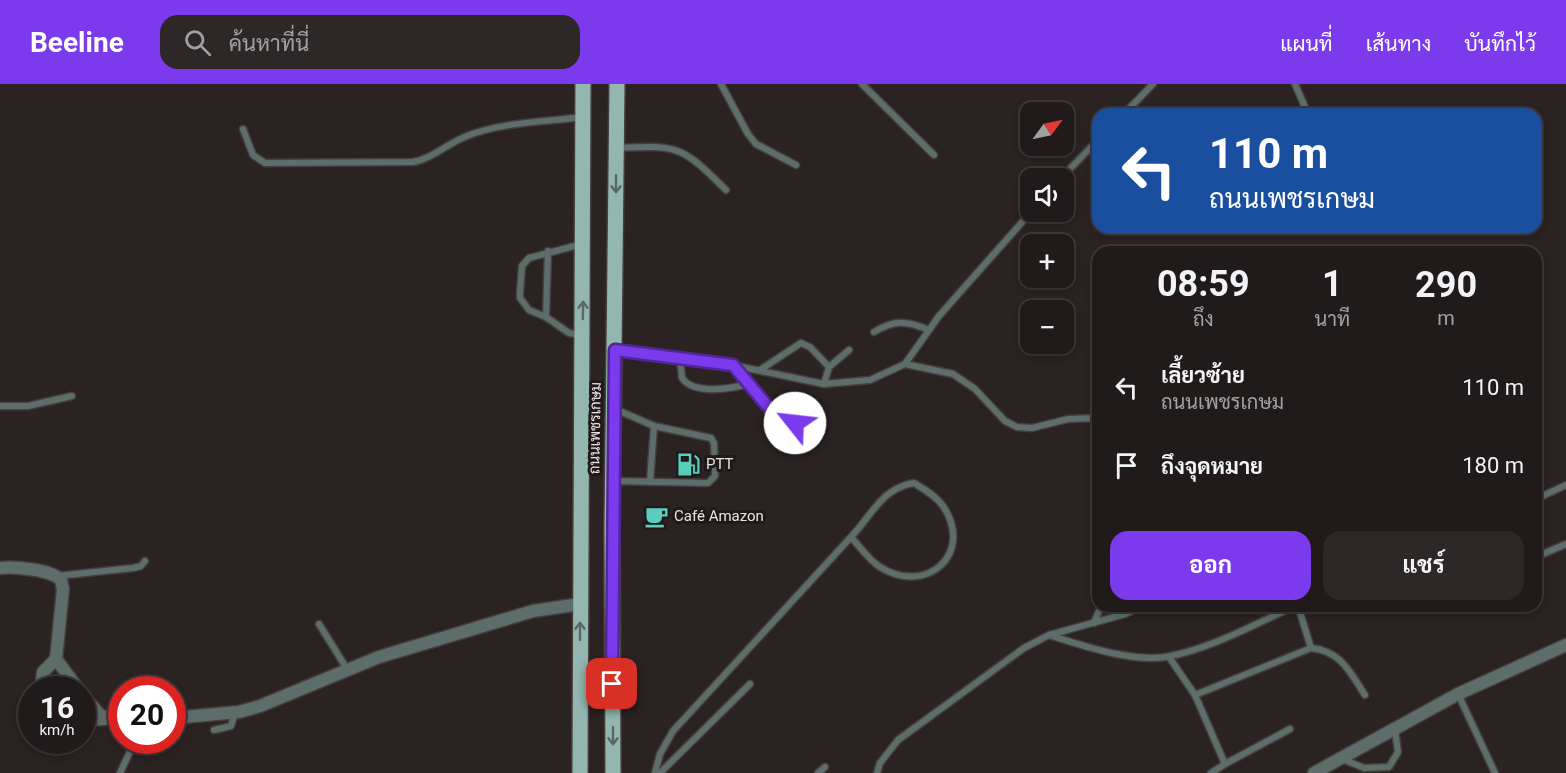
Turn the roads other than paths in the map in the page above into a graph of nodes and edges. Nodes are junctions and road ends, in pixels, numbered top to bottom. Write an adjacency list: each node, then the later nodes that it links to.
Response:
1 (583, 84): 9 (main road, ถนนเพชรเกษม)
2 (617, 84): 12 (main road, ถนนเพชรเกษม)
3 (721, 84): 14 (lane)
4 (862, 84): 13 (lane)
5 (1153, 84): 7 (lane)
6 (1295, 84): 8 (lane)
7 (1130, 108)
8 (1305, 108)
9 (583, 117): 10 (lane); 18 (main road, ถนนเพชรเกษม)
10 (243, 129)
11 (1092, 146): 15 (lane)
12 (616, 148): 16 (lane); 24 (main road, ถนนเพชรเกษม, one-way to 24)
13 (934, 155)
14 (796, 165)
15 (1071, 168)
16 (726, 190)
17 (1021, 222): 21 (lane)
18 (583, 244): 19 (lane); 23 (main road, ถนนเพชรเกษม, one-way to 18)
19 (548, 251): 20 (lane); 20 (lane)
20 (546, 317): 23 (lane)
21 (929, 330): 22 (lane); 27 (lane)
22 (874, 332)
23 (582, 335): 49 (main road, ถนนเพชรเกษม)
24 (615, 350): 26 (lane); 35 (main road, ถนนเพชรเกษม)
25 (849, 350): 29 (lane)
26 (680, 358): 28 (lane); 31 (lane)
27 (905, 364): 32 (lane); 36 (lane)
28 (733, 365): 30 (lane); 31 (lane)
29 (829, 368): 30 (lane); 32 (lane)
30 (760, 370): 32 (lane)
31 (748, 384): 37 (lane)
32 (824, 384)
33 (72, 396): 34 (lane)
34 (0, 406)
35 (613, 408): 38 (lane); 39 (main road, ถนนเพชรเกษม)
36 (1092, 418)
37 (795, 423)
38 (654, 426): 40 (lane); 40 (lane)
39 (613, 481): 40 (lane); 83 (main road, ถนนเพชรเกษม, one-way to 83)
40 (650, 482)
41 (1566, 485): 42 (lane)
42 (1542, 496)
43 (851, 537): 43 (lane); 84 (lane)
44 (1566, 544): 45 (lane)
45 (1542, 554)
46 (145, 561): 48 (lane)
47 (0, 568): 48 (street)
48 (57, 576): 60 (street)
49 (580, 604): 61 (street); 82 (main road, ถนนเพชรเกษม, one-way to 49)
50 (1099, 612): 54 (lane)
51 (1125, 612): 54 (lane)
52 (1283, 612): 59 (lane)
53 (1298, 612): 58 (lane)
54 (1094, 623): 56 (lane)
55 (319, 624): 61 (lane)
56 (1049, 635): 59 (lane); 87 (lane)
57 (1566, 645): 65 (street)
58 (1311, 648): 66 (lane); 67 (lane)
59 (1169, 657): 66 (lane)
60 (56, 659): 62 (street); 63 (street)
61 (347, 669): 69 (street)
62 (43, 676)
63 (69, 676)
64 (750, 684): 85 (lane)
65 (1458, 693): 74 (street); 90 (lane)
66 (1195, 695): 79 (lane)
67 (1365, 695)
68 (96, 710): 72 (street)
69 (235, 712): 70 (street); 76 (lane)
70 (186, 717)
71 (96, 719): 72 (street)
72 (105, 719): 73 (street)
73 (108, 719)
74 (1395, 726): 78 (street); 78 (lane)
75 (1290, 729): 79 (lane)
76 (214, 730)
77 (129, 754): 81 (lane)
78 (1340, 758): 89 (street)
79 (1225, 764): 88 (lane)
80 (825, 767): 86 (lane)
81 (120, 773)
82 (580, 773)
83 (613, 773)
84 (655, 773)
85 (660, 773)
86 (818, 773)
87 (877, 773)
88 (1211, 773)
89 (1314, 773)
90 (1495, 773)

